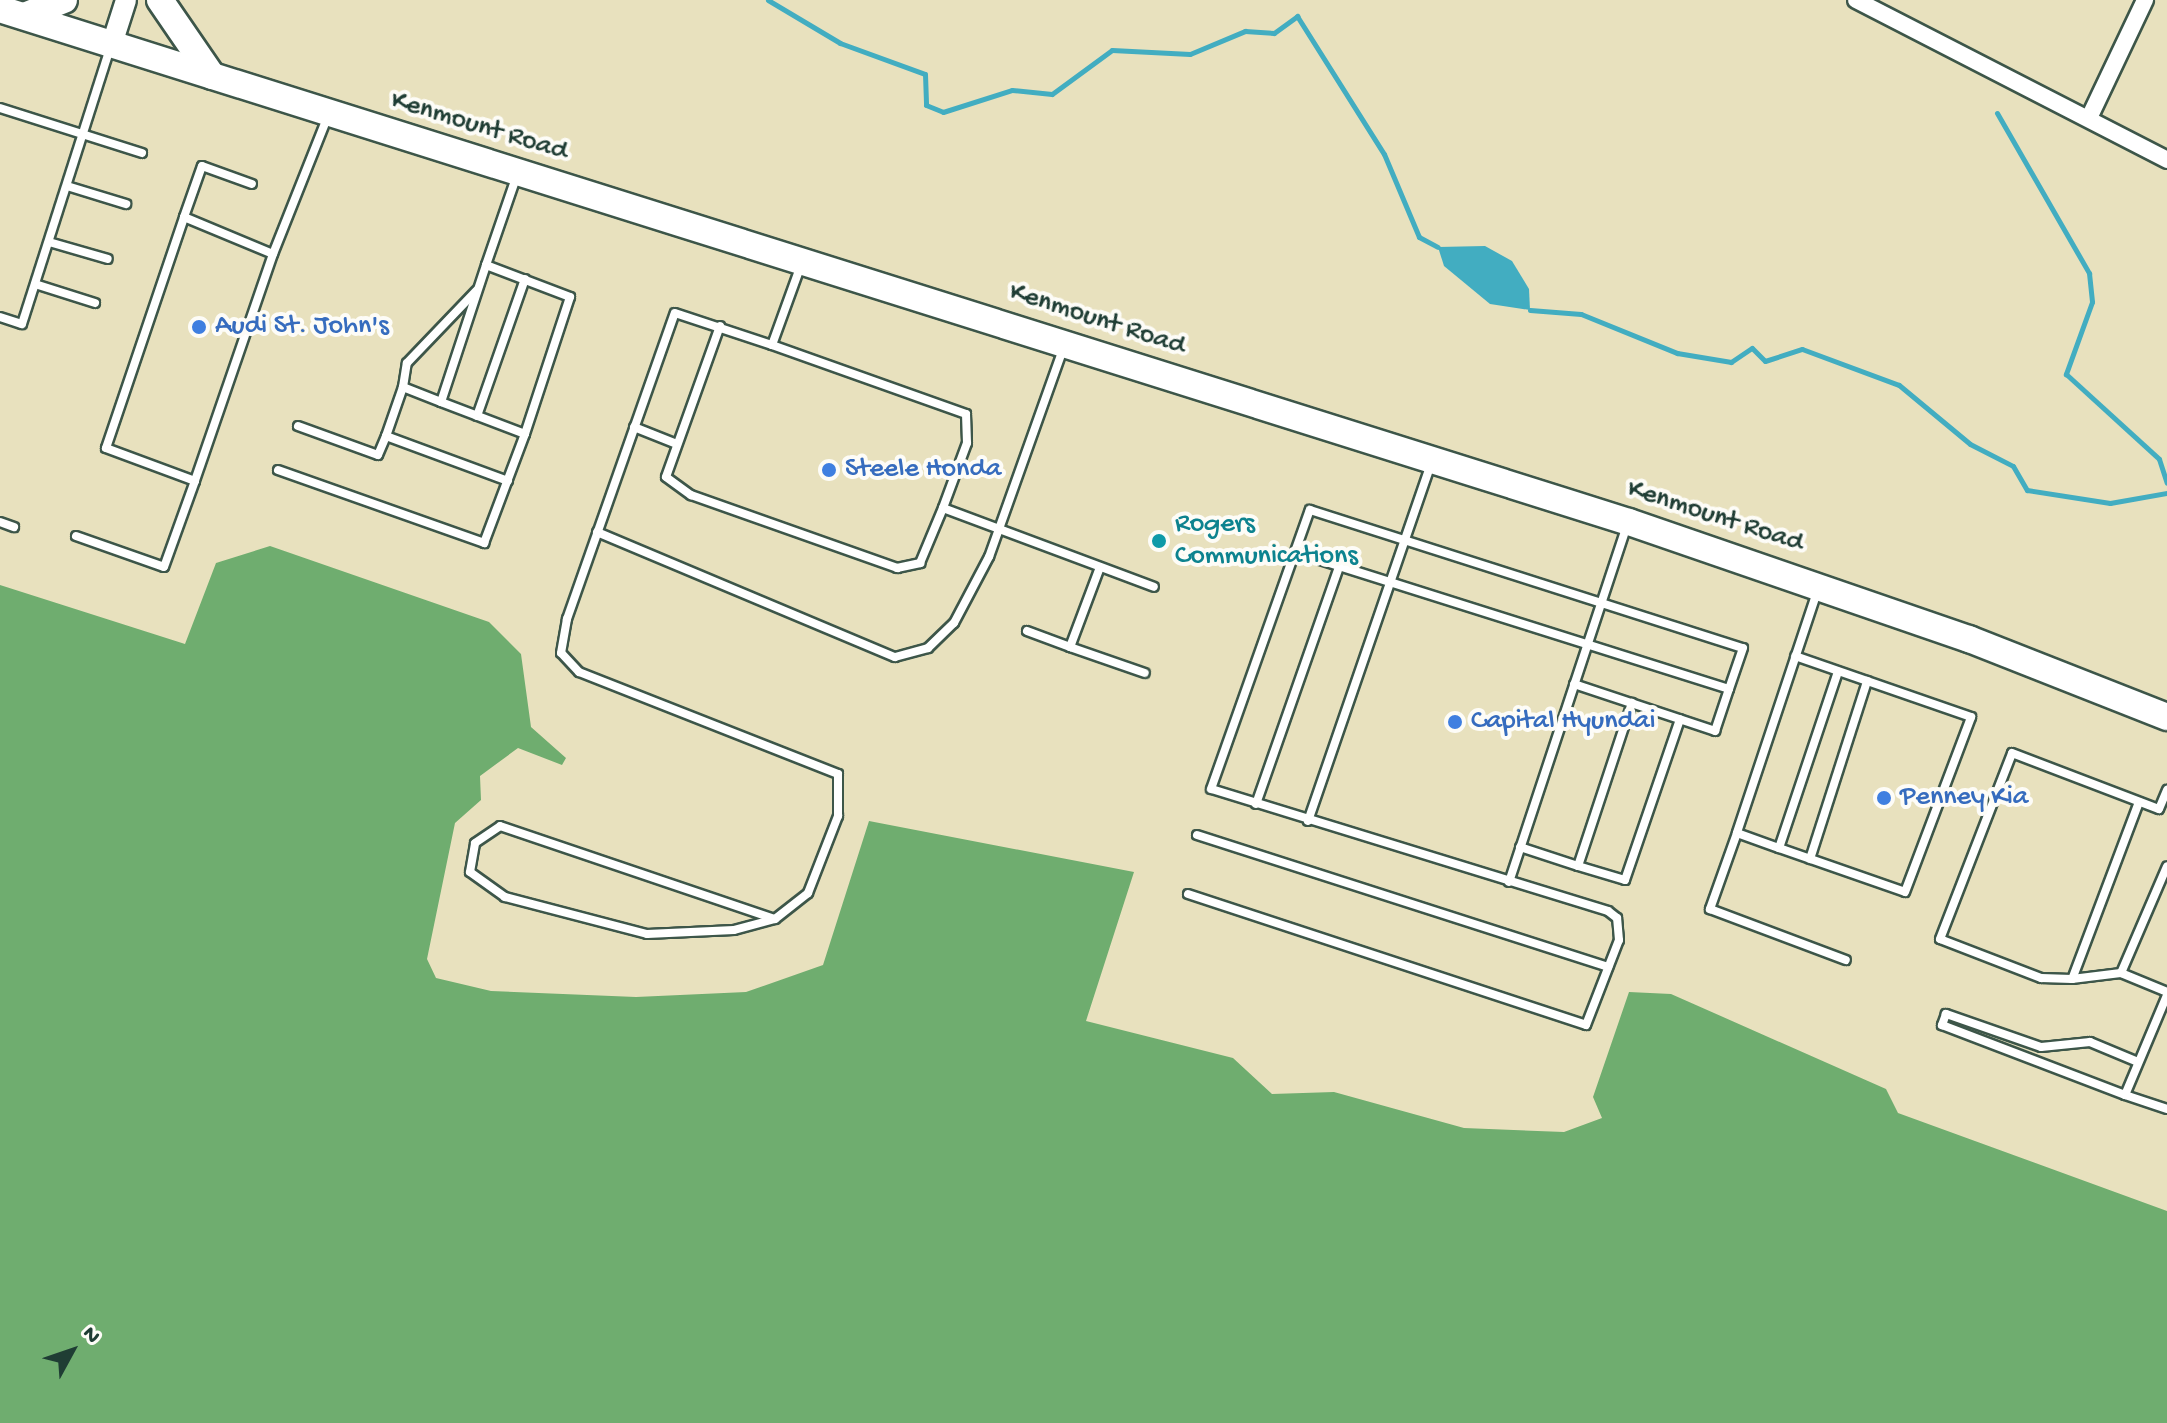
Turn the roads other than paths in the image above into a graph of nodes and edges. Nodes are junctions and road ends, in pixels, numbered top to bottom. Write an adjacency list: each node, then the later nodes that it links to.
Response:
1 (64, 0): 6 (main road)
2 (126, 0): 7 (street)
3 (160, 0): 8 (main road)
4 (1856, 0): 11 (street)
5 (2145, 0): 11 (street)
6 (12, 13): 7 (main road, Kenmount Road)
7 (112, 44): 8 (main road, Kenmount Road); 12 (lane)
8 (212, 76): 10 (main road, Kenmount Road)
9 (0, 108): 12 (lane)
10 (328, 113): 15 (main road, Kenmount Road); 21 (lane)
11 (2089, 118): 14 (street)
12 (85, 133): 13 (lane); 17 (lane)
13 (142, 153)
14 (2167, 160)
15 (517, 173): 23 (main road, Kenmount Road); 24 (lane)
16 (252, 184): 19 (lane)
17 (67, 186): 18 (lane); 20 (lane)
18 (126, 204)
19 (184, 217): 21 (lane); 43 (lane)
20 (49, 242): 22 (lane); 26 (lane)
21 (273, 254): 43 (lane)
22 (108, 259)
23 (802, 261): 31 (main road, Kenmount Road); 32 (lane)
24 (486, 265): 25 (lane); 27 (lane)
25 (525, 279): 35 (lane); 38 (lane)
26 (35, 284): 28 (lane); 29 (lane)
27 (479, 288): 33 (lane); 34 (lane)
28 (95, 303)
29 (0, 317)
30 (720, 326): 32 (lane); 37 (lane); 40 (lane)
31 (1065, 344): 41 (main road, Kenmount Road); 49 (lane)
32 (772, 345): 45 (lane)
33 (403, 387): 34 (lane); 39 (lane)
34 (441, 402): 35 (lane)
35 (477, 416): 38 (lane)
36 (298, 426): 39 (lane)
37 (634, 427): 40 (lane); 50 (lane)
38 (525, 434): 44 (lane)
39 (386, 436): 44 (lane)
40 (677, 444): 45 (lane)
41 (1432, 459): 47 (main road, Kenmount Road); 52 (lane)
42 (278, 470): 44 (lane)
43 (195, 481): 51 (lane)
44 (508, 481)
45 (943, 508): 49 (lane)
46 (0, 522): 48 (lane)
47 (1629, 522): 57 (main road, Kenmount Road); 59 (lane)
48 (14, 527)
49 (1000, 529): 50 (lane); 54 (lane)
50 (597, 532): 86 (lane)
51 (76, 536)
52 (1404, 540): 53 (lane); 56 (lane); 59 (lane)
53 (1295, 552): 55 (lane); 74 (lane)
54 (1100, 567): 58 (lane); 62 (lane)
55 (1339, 567): 56 (lane); 74 (lane)
56 (1389, 584): 61 (lane); 76 (lane)
57 (1819, 585): 63 (lane); 70 (main road, Kenmount Road)
58 (1154, 587)
59 (1602, 602): 61 (lane); 68 (lane)
60 (1027, 631): 62 (lane)
61 (1587, 645): 67 (lane); 68 (lane)
62 (1070, 647): 65 (lane)
63 (1795, 656): 64 (lane); 77 (lane)
64 (1838, 672): 66 (lane); 80 (lane)
65 (1145, 673)
66 (1867, 681): 81 (lane); 81 (lane)
67 (1574, 684): 69 (lane); 79 (lane)
68 (1729, 689): 71 (lane)
69 (1632, 703): 71 (lane); 82 (lane)
70 (2167, 717)
71 (1680, 719): 82 (lane)
72 (2167, 790): 75 (lane)
73 (2139, 802): 75 (lane); 90 (lane); 90 (lane)
74 (1256, 804): 76 (lane)
75 (2163, 811)
76 (1308, 821): 84 (lane)
77 (1737, 833): 80 (lane); 87 (lane)
78 (1197, 835): 88 (lane)
79 (1520, 847): 82 (lane); 84 (lane)
80 (1779, 848): 81 (lane)
81 (1810, 859)
82 (1578, 866)
83 (2167, 866): 89 (lane)
84 (1509, 882): 88 (lane)
85 (1188, 894): 88 (lane)
86 (775, 919): 86 (lane)
87 (1846, 960)
88 (1608, 967)
89 (2121, 973): 90 (lane); 91 (lane)
90 (2072, 979)
91 (2167, 993): 92 (lane)
92 (2138, 1062): 93 (lane); 93 (lane)
93 (2125, 1095): 94 (lane)
94 (2167, 1109)

